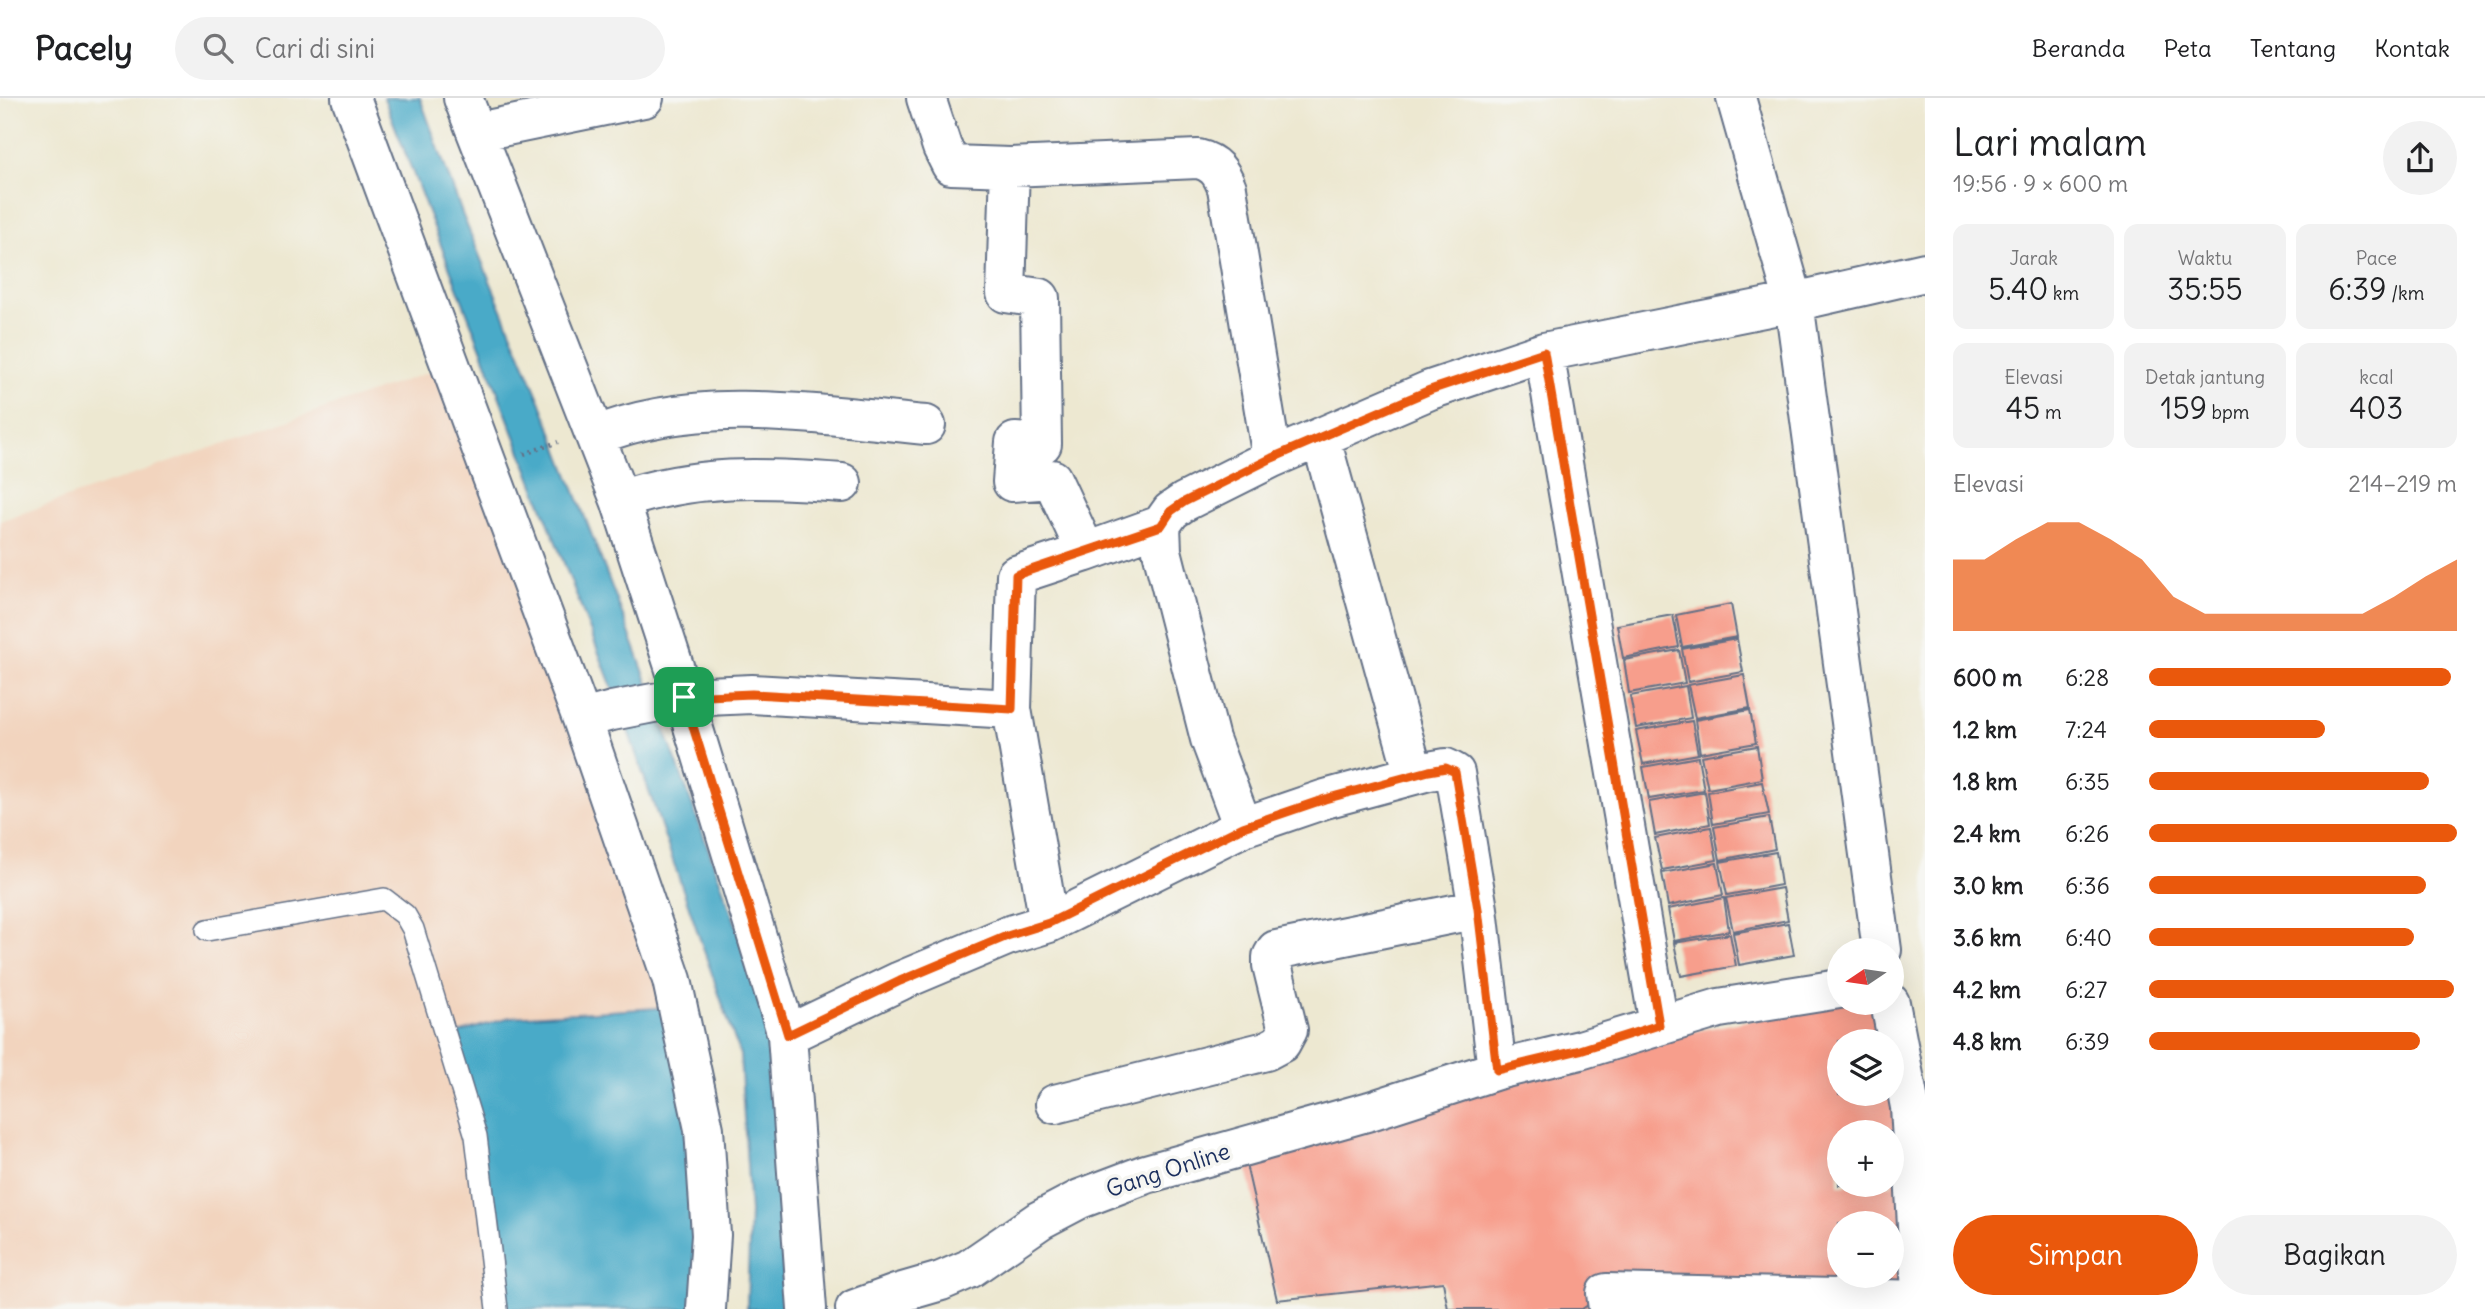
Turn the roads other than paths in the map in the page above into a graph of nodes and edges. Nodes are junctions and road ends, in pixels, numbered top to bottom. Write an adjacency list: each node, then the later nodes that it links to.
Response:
1 (351, 98): 20 (street)
2 (644, 98): 5 (street)
3 (926, 98): 6 (street)
4 (1736, 98): 8 (street)
5 (470, 115): 11 (street)
6 (1010, 167): 13 (street); 17 (street)
7 (1925, 272): 8 (street)
8 (1794, 302): 9 (street); 26 (street)
9 (1544, 352): 12 (street); 29 (street)
10 (926, 425): 11 (street)
11 (579, 439): 15 (street)
12 (1321, 439): 13 (street); 21 (street)
13 (1272, 458): 16 (street)
14 (842, 483): 15 (street)
15 (620, 500): 18 (street)
16 (1161, 526): 17 (street); 22 (street)
17 (1086, 552): 19 (street)
18 (684, 697): 19 (street); 20 (street); 30 (street)
19 (1012, 709): 24 (street)
20 (597, 715): 36 (street)
21 (1414, 775): 22 (street); 23 (street)
22 (1243, 827): 24 (street)
23 (1478, 909): 31 (street); 32 (street)
24 (1049, 923): 30 (street)
25 (207, 930): 35 (lane)
26 (1880, 938)
27 (1827, 991): 29 (street, Gang Online)
28 (1893, 1015): 33 (street)
29 (1659, 1025): 31 (street, Gang Online)
30 (788, 1035): 37 (street)
31 (1497, 1070): 38 (street, Gang Online)
32 (1055, 1104)
33 (1918, 1106): 34 (street)
34 (1923, 1303): 39 (street)
35 (497, 1309)
36 (706, 1309)
37 (807, 1309)
38 (855, 1309)
39 (1608, 1309)

